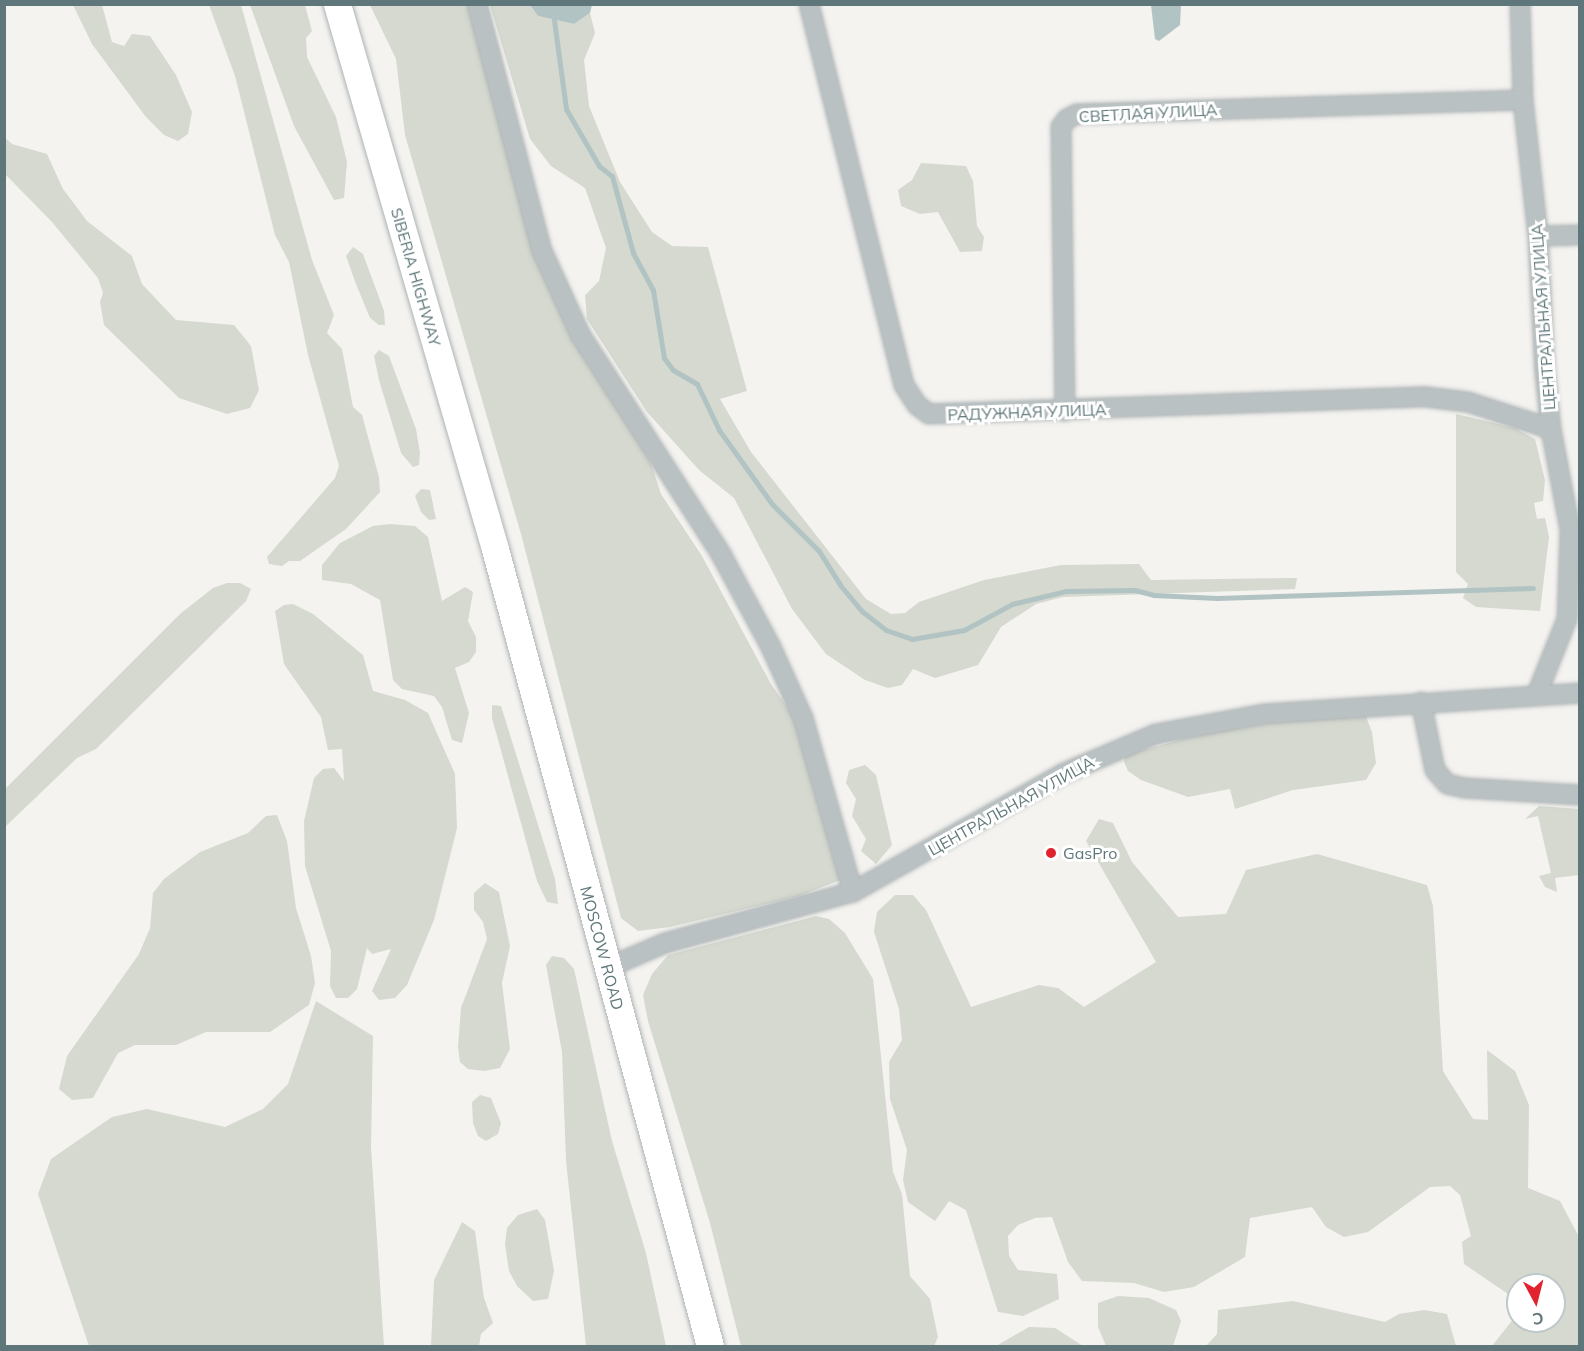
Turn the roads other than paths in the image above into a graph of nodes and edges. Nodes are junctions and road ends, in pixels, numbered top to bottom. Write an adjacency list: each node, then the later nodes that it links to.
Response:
1 (337, 4): 11 (highway, SIBERIA HIGHWAY)
2 (477, 4): 16 (street)
3 (809, 4): 8 (street, РАДУЖНАЯ УЛИЦА)
4 (1520, 4): 5 (street, ЦЕНТРАЛЬНАЯ УЛИЦА)
5 (1523, 100): 7 (street, ЦЕНТРАЛЬНАЯ УЛИЦА); 8 (street, СВЕТЛАЯ УЛИЦА)
6 (1580, 235): 7 (street)
7 (1538, 236): 9 (street, ЦЕНТРАЛЬНАЯ УЛИЦА)
8 (1065, 411): 9 (street, РАДУЖНАЯ УЛИЦА)
9 (1551, 429): 10 (street, ЦЕНТРАЛЬНАЯ УЛИЦА)
10 (1571, 492): 13 (street, ЦЕНТРАЛЬНАЯ УЛИЦА)
11 (495, 549): 17 (highway, MOSCOW ROAD)
12 (1580, 693): 13 (street, ЦЕНТРАЛЬНАЯ УЛИЦА)
13 (1537, 694): 14 (street, ЦЕНТРАЛЬНАЯ УЛИЦА)
14 (1421, 702): 15 (street); 16 (street, ЦЕНТРАЛЬНАЯ УЛИЦА)
15 (1580, 795)
16 (853, 892): 17 (street, ЦЕНТРАЛЬНАЯ УЛИЦА)
17 (608, 968): 18 (highway, MOSCOW ROAD)
18 (710, 1347)

